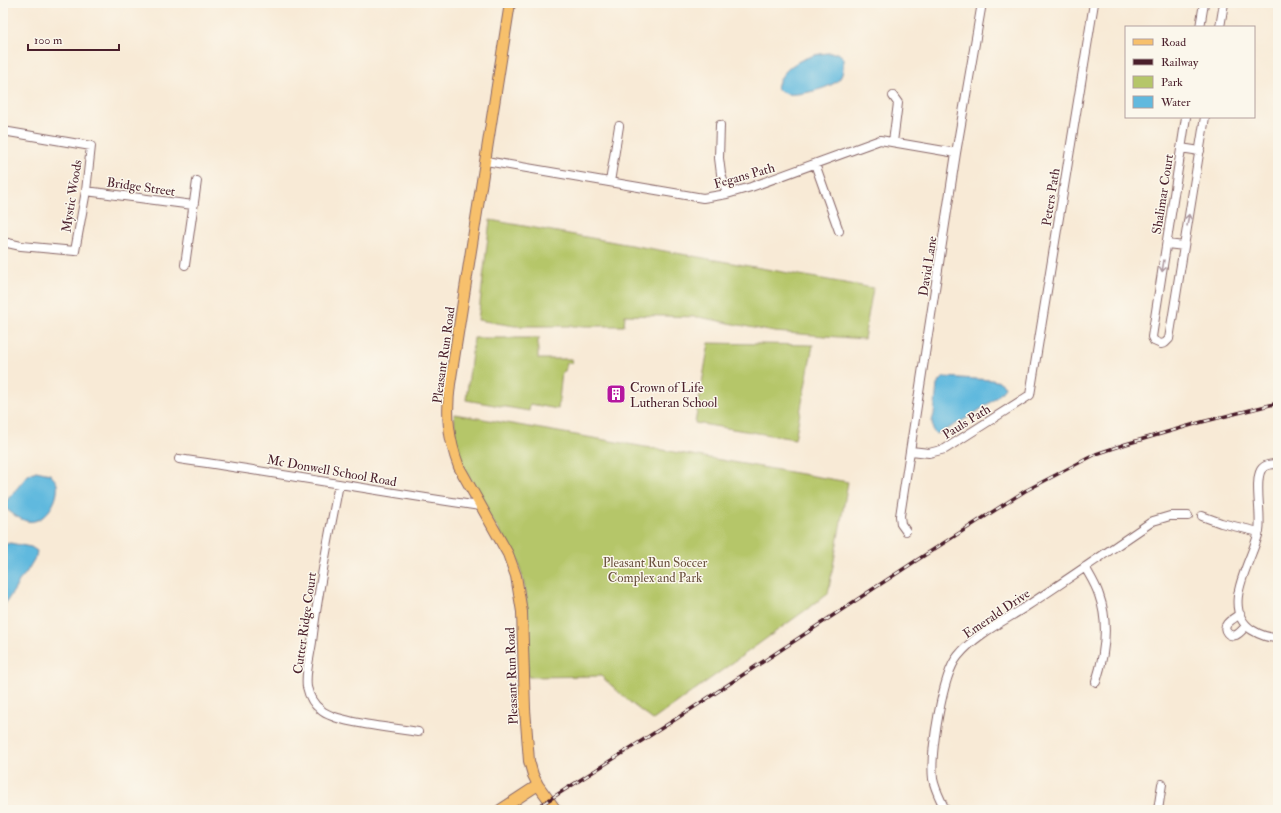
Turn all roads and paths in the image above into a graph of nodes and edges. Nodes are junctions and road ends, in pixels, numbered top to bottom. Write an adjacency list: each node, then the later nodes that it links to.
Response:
1 (510, 3): 18 (main road, Pleasant Run Road)
2 (982, 3): 17 (street, David Lane)
3 (1094, 3): 30 (street, Peters Path)
4 (1204, 3): 6 (street)
5 (1224, 3): 7 (street)
6 (1200, 26)
7 (1220, 26)
8 (893, 96): 14 (street)
9 (1186, 118): 15 (street, Shalimar Court)
10 (1205, 118): 16 (street, Shalimar Court)
11 (720, 125): 23 (street)
12 (620, 126): 21 (street)
13 (3, 131): 22 (street, Mystic Woods)
14 (893, 142): 17 (street, Fegans Path); 19 (street, Fegans Path)
15 (1182, 148): 16 (street, Shalimar Court); 27 (street, Shalimar Court)
16 (1200, 151): 28 (street, Shalimar Court, one-way to 16)
17 (956, 153): 31 (street, David Lane)
18 (486, 161): 21 (street, Fegans Path); 35 (main road, Pleasant Run Road)
19 (815, 164): 23 (street, Fegans Path); 25 (street)
20 (197, 181): 24 (street)
21 (610, 182): 23 (street, Fegans Path)
22 (86, 191): 24 (street, Bridge Street); 26 (street, Mystic Woods)
23 (728, 194)
24 (193, 205): 29 (street)
25 (839, 231)
26 (3, 242)
27 (1166, 244): 28 (street, Shalimar Court); 28 (street, Shalimar Court, one-way to 28)
28 (1184, 246)
29 (185, 265)
30 (1030, 395): 31 (street, Pauls Path)
31 (911, 451): 38 (street, David Lane)
32 (179, 459): 34 (street, Mc Donwell School Road)
33 (1278, 464): 39 (street)
34 (339, 484): 35 (street, Mc Donwell School Road); 45 (street, Cutter Ridge Court)
35 (480, 506): 47 (main road, Pleasant Run Road)
36 (1188, 516): 40 (street, Emerald Drive)
37 (1202, 516): 39 (street)
38 (906, 531)
39 (1259, 532): 41 (street)
40 (1085, 567): 44 (street); 50 (street, Emerald Drive)
41 (1240, 614): 42 (street); 42 (street)
42 (1246, 626): 43 (street)
43 (1278, 638)
44 (1096, 682)
45 (418, 732)
46 (1162, 784): 51 (street)
47 (538, 785): 48 (main road); 49 (main road, Pleasant Run Road)
48 (500, 810)
49 (556, 810)
50 (945, 810)
51 (1158, 810)

